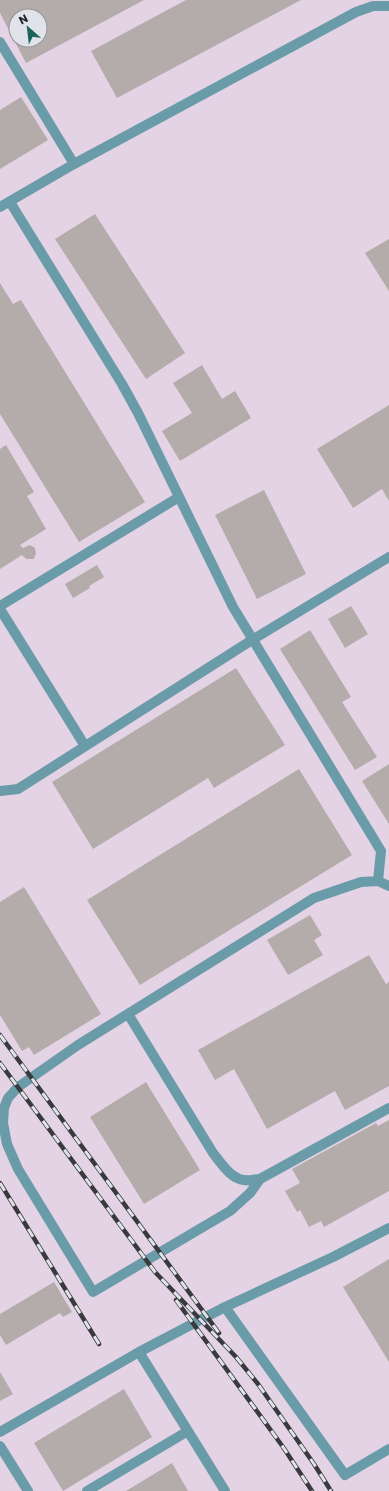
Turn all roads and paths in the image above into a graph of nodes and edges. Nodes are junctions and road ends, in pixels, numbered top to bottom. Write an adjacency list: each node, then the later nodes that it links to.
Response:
1 (389, 6): 3 (street)
2 (0, 42): 3 (street)
3 (74, 164): 4 (street)
4 (10, 202): 5 (street); 6 (street)
5 (0, 206)
6 (179, 497): 8 (street); 10 (street)
7 (389, 557): 10 (street)
8 (0, 606)
9 (0, 609): 11 (street)
10 (252, 640): 11 (street); 13 (street)
11 (85, 746): 12 (street)
12 (0, 791)
13 (378, 881): 14 (street); 15 (street)
14 (389, 886)
15 (128, 1014): 17 (street); 17 (street)
16 (389, 1108): 17 (street)
17 (260, 1179)
18 (389, 1228): 19 (street)
19 (225, 1307): 20 (street); 24 (street)
20 (139, 1352): 21 (street); 22 (street)
21 (188, 1431): 26 (street); 27 (street)
22 (0, 1432)
23 (0, 1446): 25 (street)
24 (389, 1449)
25 (28, 1491)
26 (87, 1491)
27 (225, 1491)

